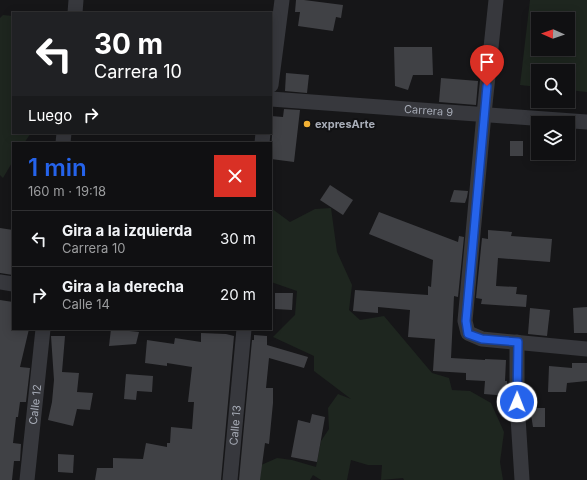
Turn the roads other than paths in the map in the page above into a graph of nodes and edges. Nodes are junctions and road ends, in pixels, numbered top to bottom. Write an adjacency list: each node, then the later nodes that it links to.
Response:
1 (76, 0): 4 (street)
2 (282, 0): 5 (street)
3 (496, 0): 7 (street)
4 (75, 12)
5 (272, 77)
6 (272, 99): 7 (street, Carrera 9)
7 (484, 114): 8 (street, Carrera 9); 13 (street)
8 (587, 122)
9 (0, 282): 10 (street)
10 (12, 284)
11 (44, 330): 15 (street, Calle 12)
12 (244, 330): 16 (street, Calle 13)
13 (518, 342): 14 (street); 17 (street)
14 (587, 349)
15 (27, 480)
16 (230, 480)
17 (522, 480)

